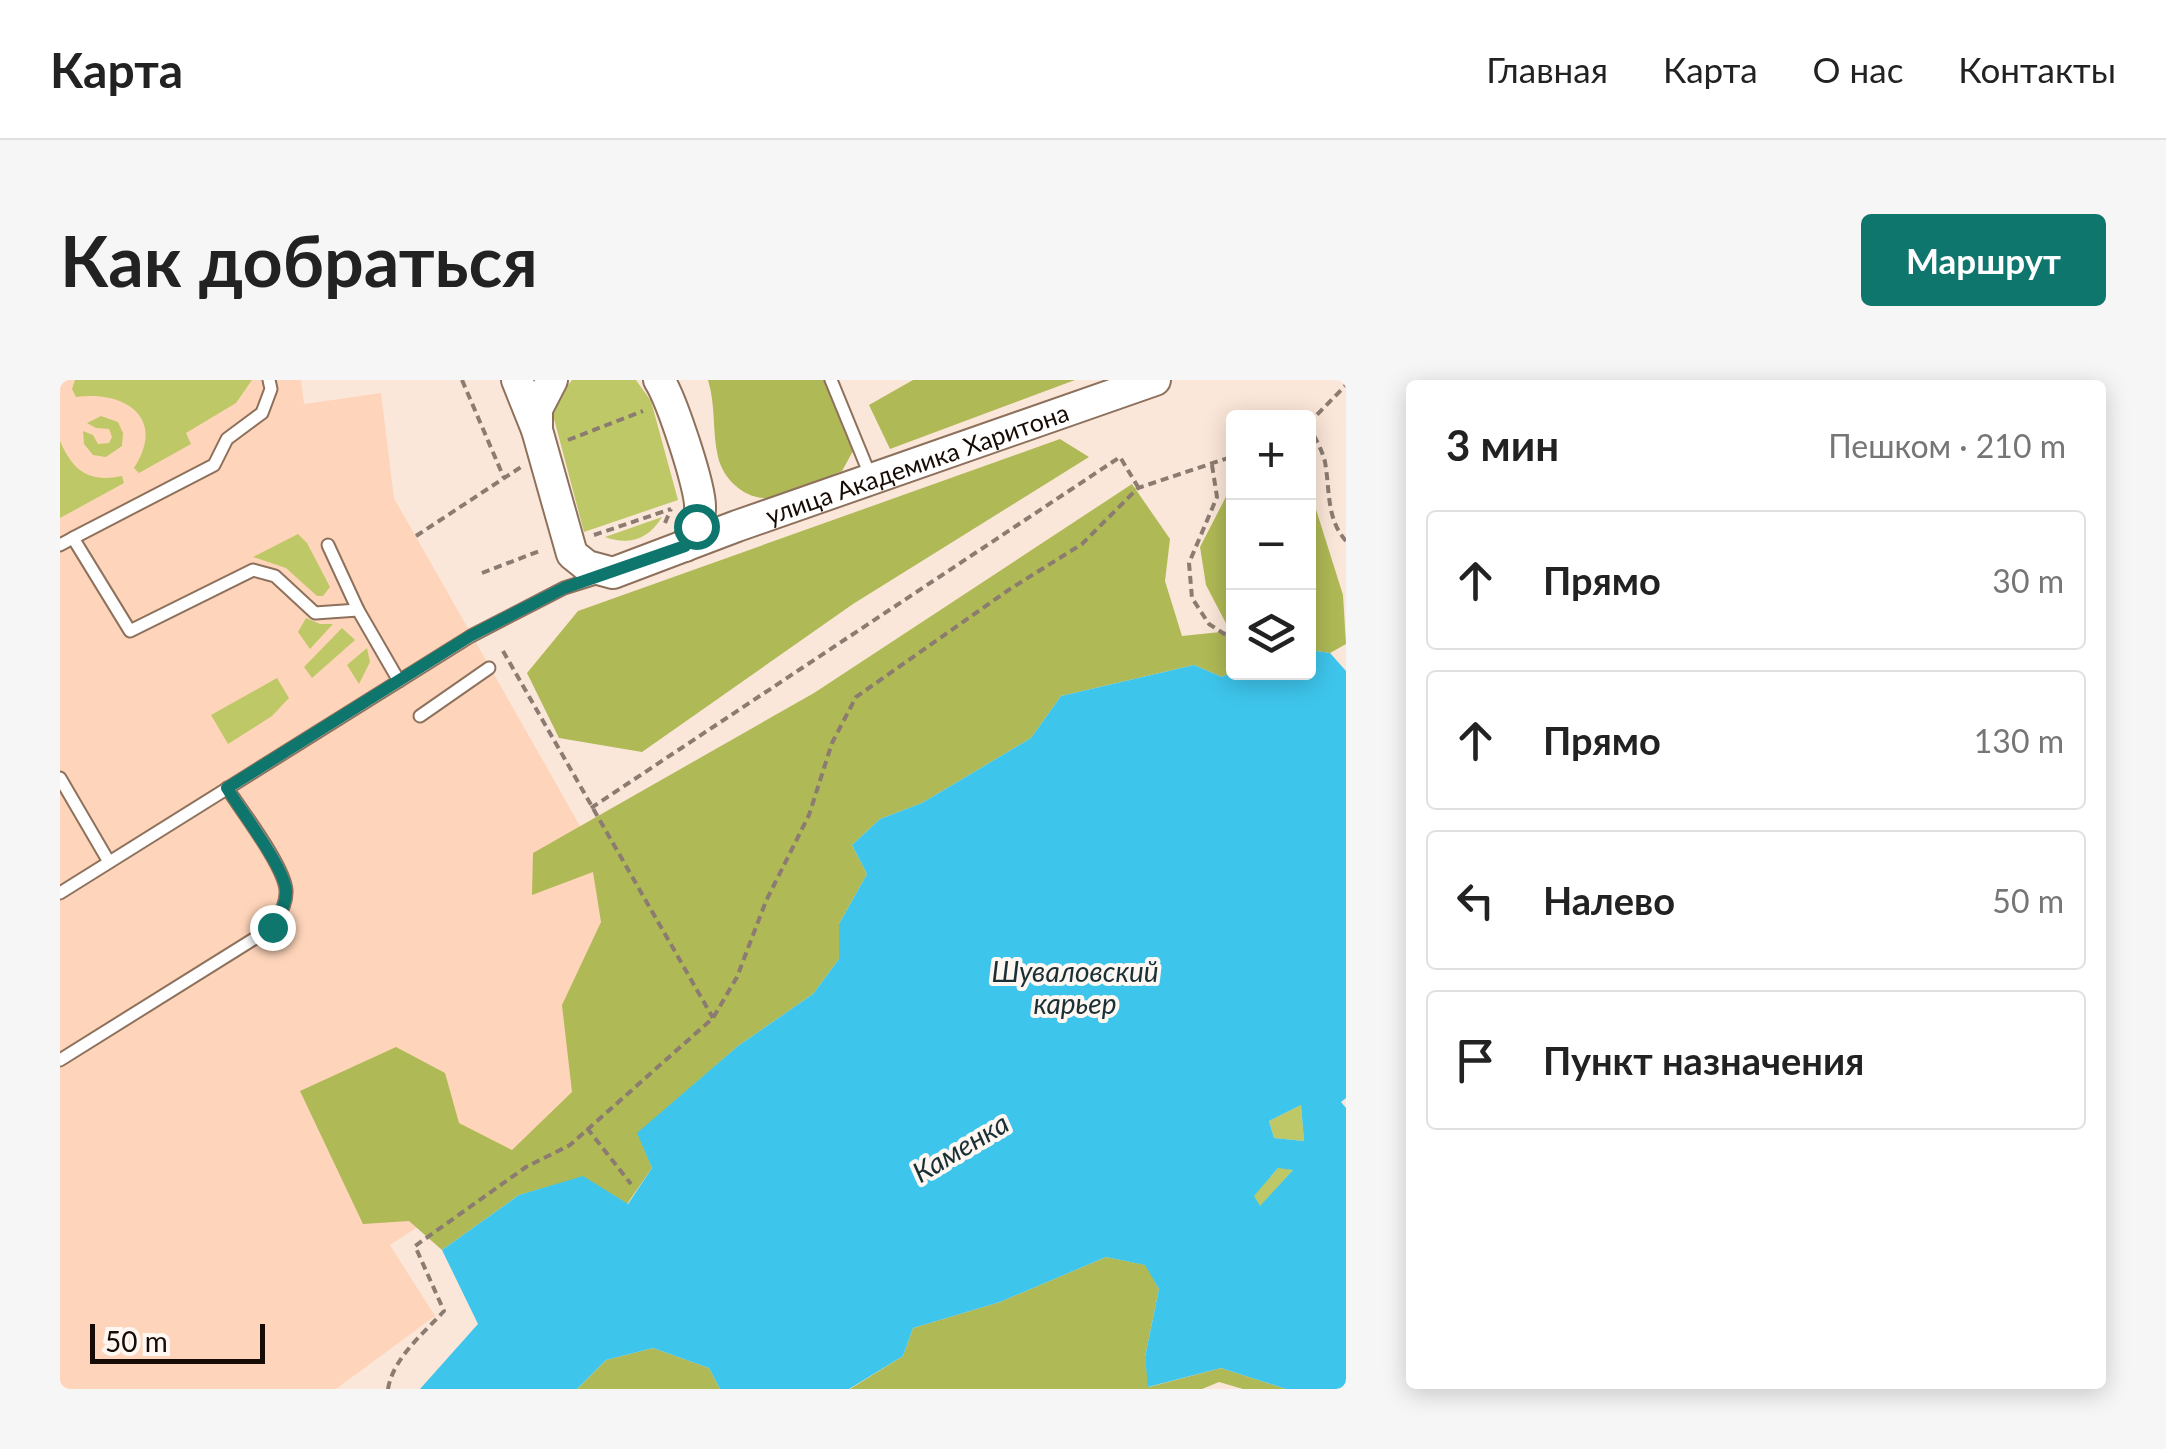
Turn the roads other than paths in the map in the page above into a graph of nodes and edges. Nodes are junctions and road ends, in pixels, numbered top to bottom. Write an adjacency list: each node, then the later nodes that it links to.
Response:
1 (269, 380): 11 (lane)
2 (517, 380): 7 (street)
3 (552, 380): 7 (street)
4 (832, 380): 8 (lane)
5 (1156, 380): 8 (street, улица Академика Харитона)
6 (665, 391): 9 (street)
7 (540, 442): 15 (street)
8 (872, 479): 10 (street, улица Академика Харитона)
9 (689, 506): 10 (street, улица Академика Харитона); 14 (street)
10 (738, 526): 14 (street, улица Академика Харитона)
11 (73, 538): 13 (lane); 16 (lane)
12 (328, 545): 16 (lane)
13 (60, 546)
14 (685, 546): 15 (street, улица Академика Харитона)
15 (613, 573): 18 (lane)
16 (358, 610): 18 (lane)
17 (489, 668): 19 (lane)
18 (400, 681): 21 (lane)
19 (420, 716)
20 (60, 778): 22 (lane)
21 (227, 788): 22 (lane); 24 (lane)
22 (109, 862): 23 (lane)
23 (60, 893)
24 (60, 1060)

